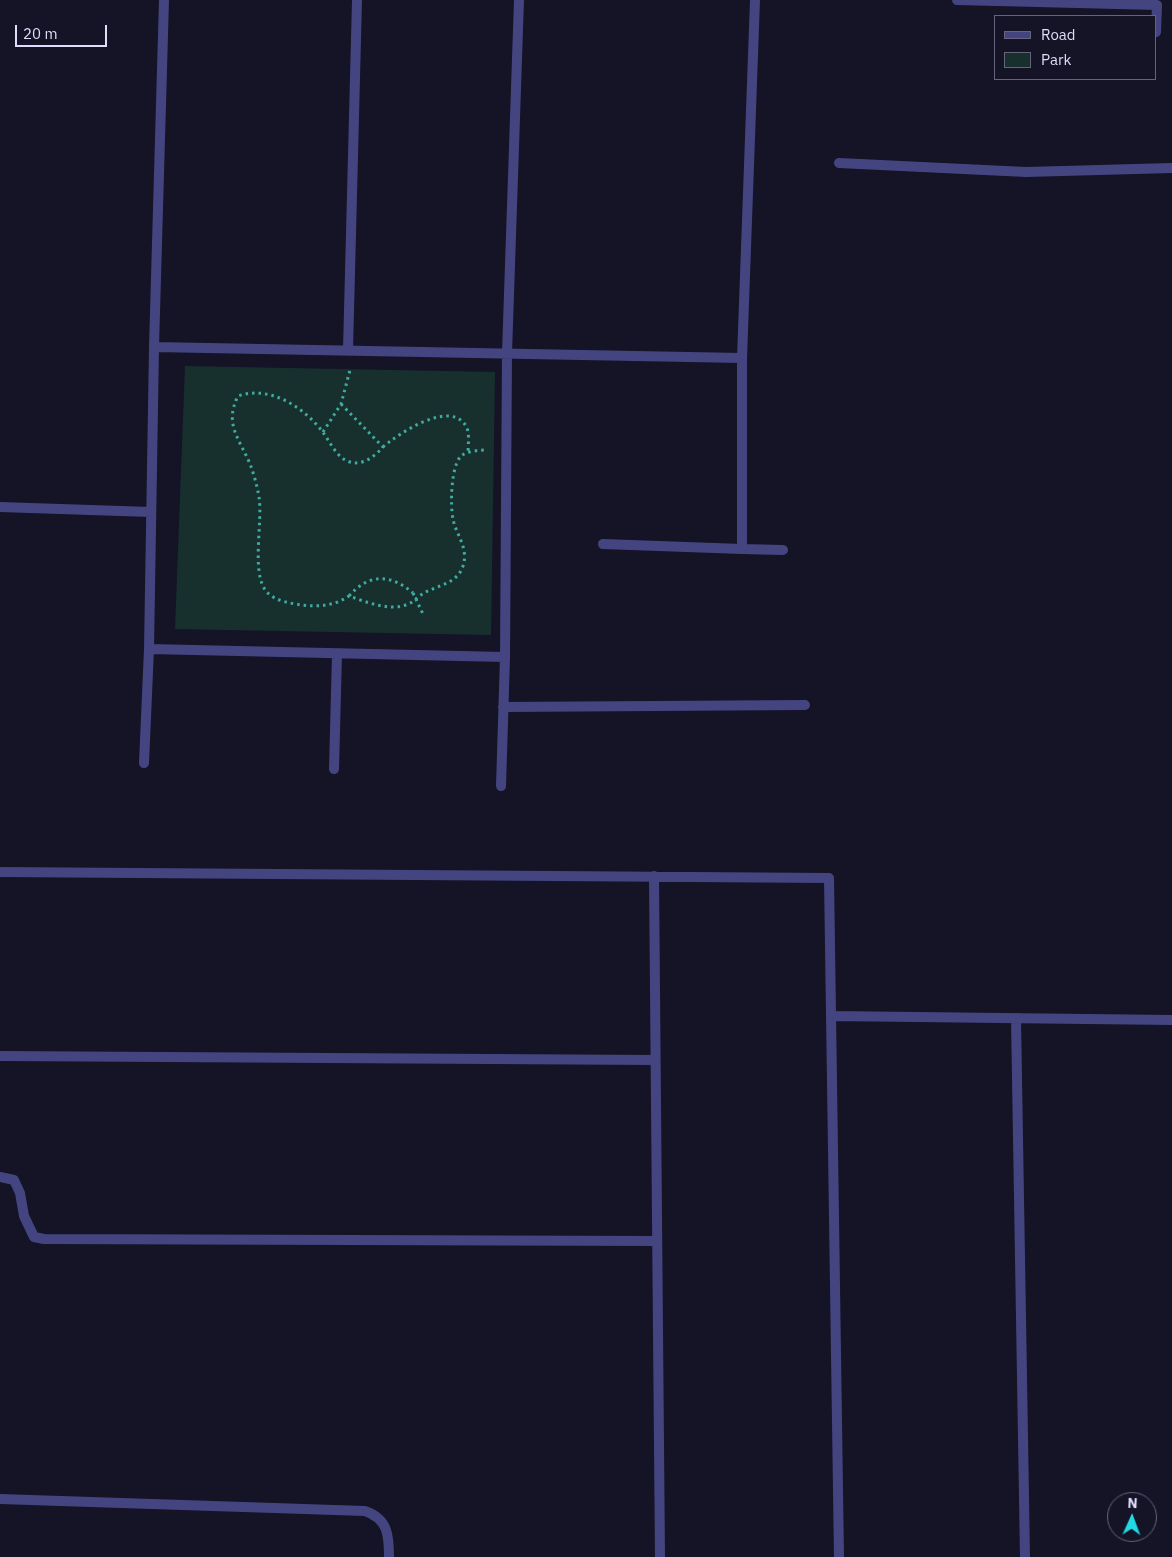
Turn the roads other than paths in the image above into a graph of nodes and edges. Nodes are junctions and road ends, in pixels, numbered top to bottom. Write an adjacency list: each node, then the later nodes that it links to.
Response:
1 (164, 0): 10 (street)
2 (357, 0): 11 (street)
3 (519, 0): 12 (street)
4 (755, 0): 13 (street)
5 (957, 0): 6 (street)
6 (1157, 2): 7 (street)
7 (1157, 15)
8 (839, 162): 9 (street)
9 (1172, 168)
10 (154, 347): 11 (street); 15 (street)
11 (348, 350): 12 (street)
12 (507, 353): 13 (street); 21 (street)
13 (742, 358): 17 (street)
14 (0, 507): 15 (street)
15 (151, 512): 19 (street)
16 (603, 544): 17 (street)
17 (742, 549): 18 (street)
18 (783, 550)
19 (149, 649): 20 (street); 24 (street)
20 (337, 654): 21 (street); 25 (street)
21 (505, 657): 23 (street)
22 (805, 704): 23 (street)
23 (503, 707): 26 (street)
24 (144, 763)
25 (334, 769)
26 (501, 786)
27 (0, 872): 28 (street)
28 (654, 876): 29 (street); 33 (street)
29 (831, 1016): 30 (street); 39 (street)
30 (1016, 1018): 31 (street); 40 (street)
31 (1172, 1020)
32 (0, 1056): 33 (street)
33 (655, 1060): 35 (street)
34 (0, 1177): 35 (street)
35 (657, 1241): 38 (street)
36 (0, 1500): 37 (street)
37 (390, 1557)
38 (660, 1557)
39 (839, 1557)
40 (1025, 1557)

